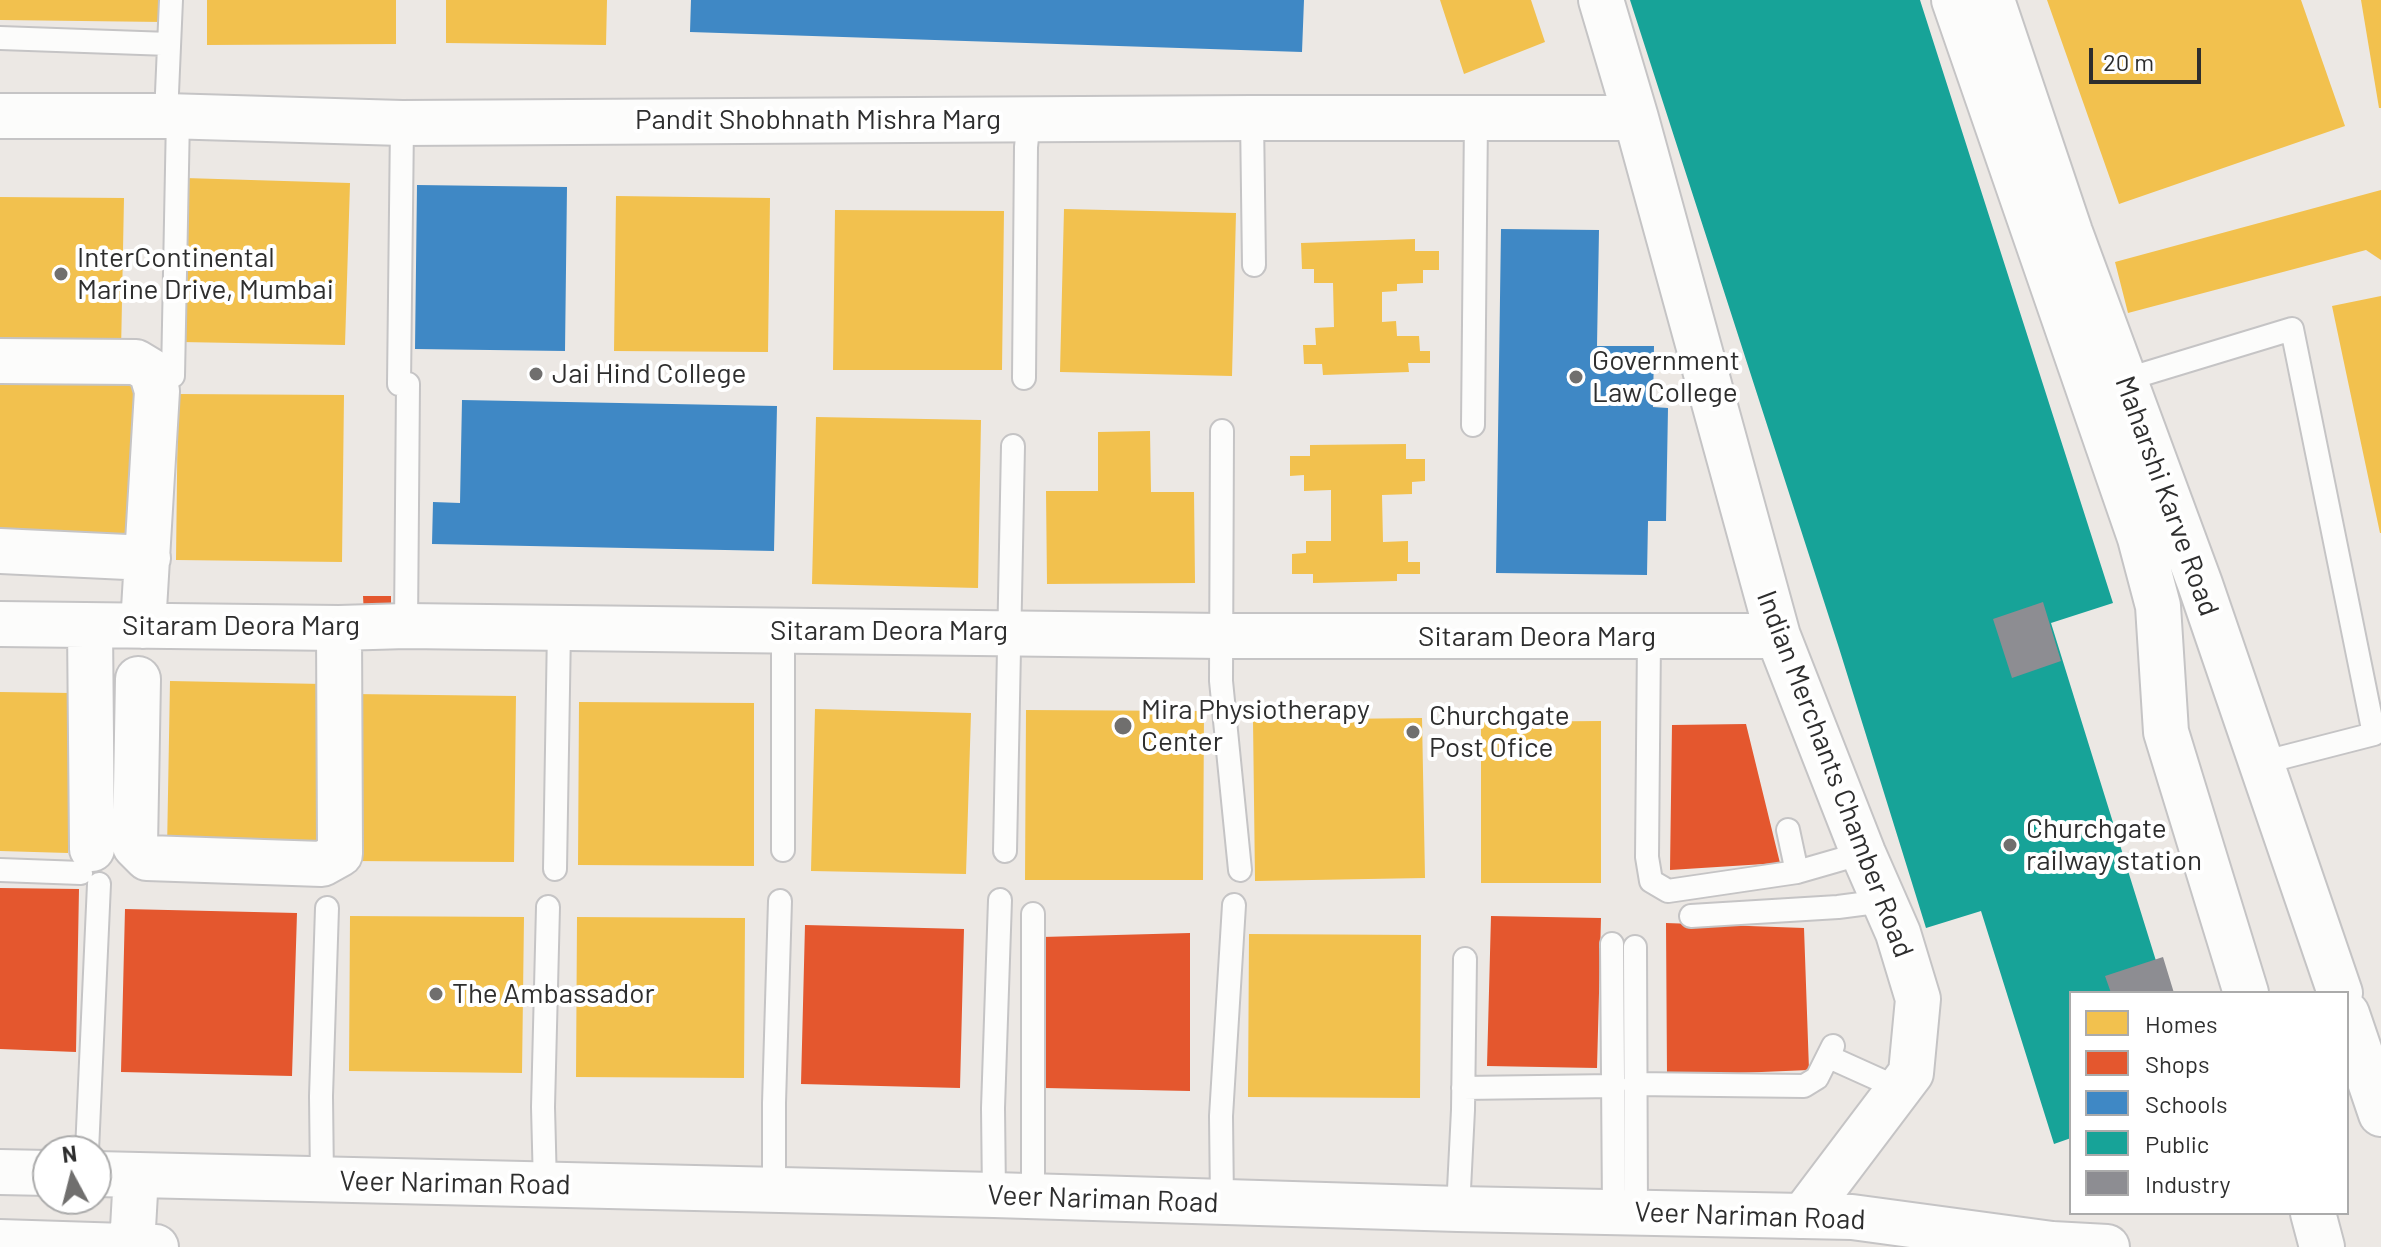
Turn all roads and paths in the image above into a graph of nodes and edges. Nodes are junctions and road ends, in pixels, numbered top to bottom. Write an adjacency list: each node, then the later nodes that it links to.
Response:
1 (171, 0): 6 (lane)
2 (1601, 0): 11 (street, Indian Merchants Chamber Road)
3 (1954, 0): 58 (street, Maharshi Karve Road)
4 (1992, 0): 18 (street, Maharshi Karve Road)
5 (0, 38): 6 (lane)
6 (169, 44): 8 (lane)
7 (0, 116): 8 (street, Pandit Shobhnath Mishra Marg)
8 (172, 117): 13 (street, Pandit Shobhnath Mishra Marg); 16 (lane)
9 (1252, 118): 10 (street, Pandit Shobhnath Mishra Marg); 12 (street, Pandit Shobhnath Mishra Marg); 14 (lane)
10 (1476, 118): 11 (street, Pandit Shobhnath Mishra Marg); 19 (lane)
11 (1636, 118): 33 (street, Indian Merchants Chamber Road)
12 (1029, 119): 13 (street, Pandit Shobhnath Mishra Marg); 17 (lane)
13 (402, 123): 27 (lane)
14 (1254, 265)
15 (0, 361): 23 (street)
16 (173, 376)
17 (1024, 378)
18 (2124, 380): 36 (lane); 37 (street, Maharshi Karve Road)
19 (1473, 425)
20 (1222, 431): 32 (lane)
21 (1013, 446): 31 (lane)
22 (0, 551): 23 (street)
23 (148, 558): 26 (street)
24 (0, 624): 25 (street, Sitaram Deora Marg)
25 (90, 626): 26 (street, Sitaram Deora Marg); 42 (street)
26 (143, 626): 28 (street, Sitaram Deora Marg)
27 (406, 626): 28 (street, Sitaram Deora Marg); 29 (street, Sitaram Deora Marg)
28 (339, 628): 35 (street)
29 (559, 629): 30 (street, Sitaram Deora Marg); 43 (lane)
30 (783, 631): 31 (street, Sitaram Deora Marg); 39 (lane)
31 (1009, 632): 32 (street, Sitaram Deora Marg); 40 (lane)
32 (1222, 636): 34 (street, Sitaram Deora Marg); 45 (lane)
33 (1778, 636): 34 (street, Sitaram Deora Marg); 41 (street, Indian Merchants Chamber Road)
34 (1649, 638): 46 (lane)
35 (138, 679)
36 (2377, 737): 37 (lane)
37 (2261, 763): 59 (street, Maharshi Karve Road)
38 (1788, 830): 46 (lane)
39 (783, 850)
40 (1005, 851)
41 (1863, 853): 46 (lane); 49 (street, Indian Merchants Chamber Road)
42 (91, 869): 44 (lane); 65 (lane)
43 (555, 869)
44 (0, 870)
45 (1240, 870)
46 (1797, 872)
47 (1000, 900): 72 (lane)
48 (780, 901): 71 (lane)
49 (1884, 901): 54 (lane); 63 (street, Indian Merchants Chamber Road)
50 (1234, 905): 73 (lane)
51 (548, 907): 70 (lane)
52 (327, 908): 69 (lane)
53 (1033, 914): 72 (lane)
54 (1691, 916)
55 (1612, 944): 61 (lane)
56 (1635, 947): 61 (lane)
57 (1465, 959): 62 (lane)
58 (2245, 991)
59 (2339, 991)
60 (2349, 1020): 64 (street)
61 (1624, 1085): 62 (lane); 63 (lane); 75 (lane)
62 (1463, 1088): 74 (lane)
63 (1900, 1089): 77 (street, Indian Merchants Chamber Road)
64 (2380, 1107)
65 (87, 1135)
66 (0, 1172): 67 (street)
67 (32, 1173)
68 (116, 1175): 69 (street, Veer Nariman Road); 79 (street)
69 (322, 1180): 70 (street, Veer Nariman Road)
70 (545, 1186): 71 (street, Veer Nariman Road)
71 (774, 1191): 72 (street, Veer Nariman Road)
72 (1013, 1196): 73 (street, Veer Nariman Road)
73 (1222, 1202): 74 (street, Veer Nariman Road)
74 (1458, 1209): 75 (street, Veer Nariman Road)
75 (1625, 1212): 77 (street, Veer Nariman Road)
76 (2314, 1215): 82 (street)
77 (1803, 1216): 81 (street, Veer Nariman Road)
78 (0, 1242): 79 (street)
79 (132, 1246): 80 (street)
80 (156, 1247)
81 (2107, 1247)
82 (2322, 1247)

